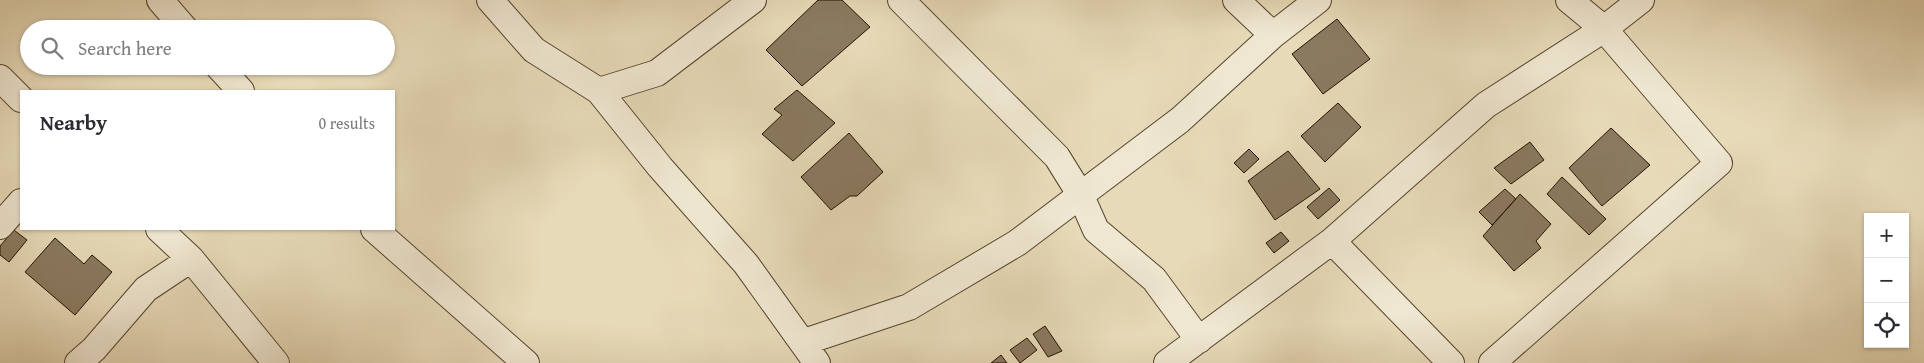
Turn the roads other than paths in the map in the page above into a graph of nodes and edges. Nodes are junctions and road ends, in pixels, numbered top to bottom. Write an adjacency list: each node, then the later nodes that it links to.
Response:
1 (160, 0): 9 (street)
2 (490, 0): 15 (street)
3 (753, 0): 15 (street)
4 (901, 0): 17 (street)
5 (1236, 0): 11 (street)
6 (1318, 0): 11 (street)
7 (1569, 0): 10 (street)
8 (1641, 0): 10 (street)
9 (177, 20)
10 (1604, 29): 22 (street); 31 (street)
11 (1273, 35): 17 (street)
12 (226, 75): 14 (street)
13 (0, 78): 16 (street)
14 (240, 90)
15 (599, 91): 25 (street)
16 (20, 98)
17 (1080, 194): 24 (street); 25 (street)
18 (20, 203): 19 (street)
19 (0, 226)
20 (160, 230): 23 (street)
21 (375, 230): 28 (street)
22 (1332, 241): 24 (street); 30 (street)
23 (191, 259): 26 (street); 27 (street)
24 (1199, 340): 29 (street)
25 (810, 353)
26 (78, 363)
27 (276, 363)
28 (526, 363)
29 (1168, 363)
30 (1451, 363)
31 (1492, 363)

